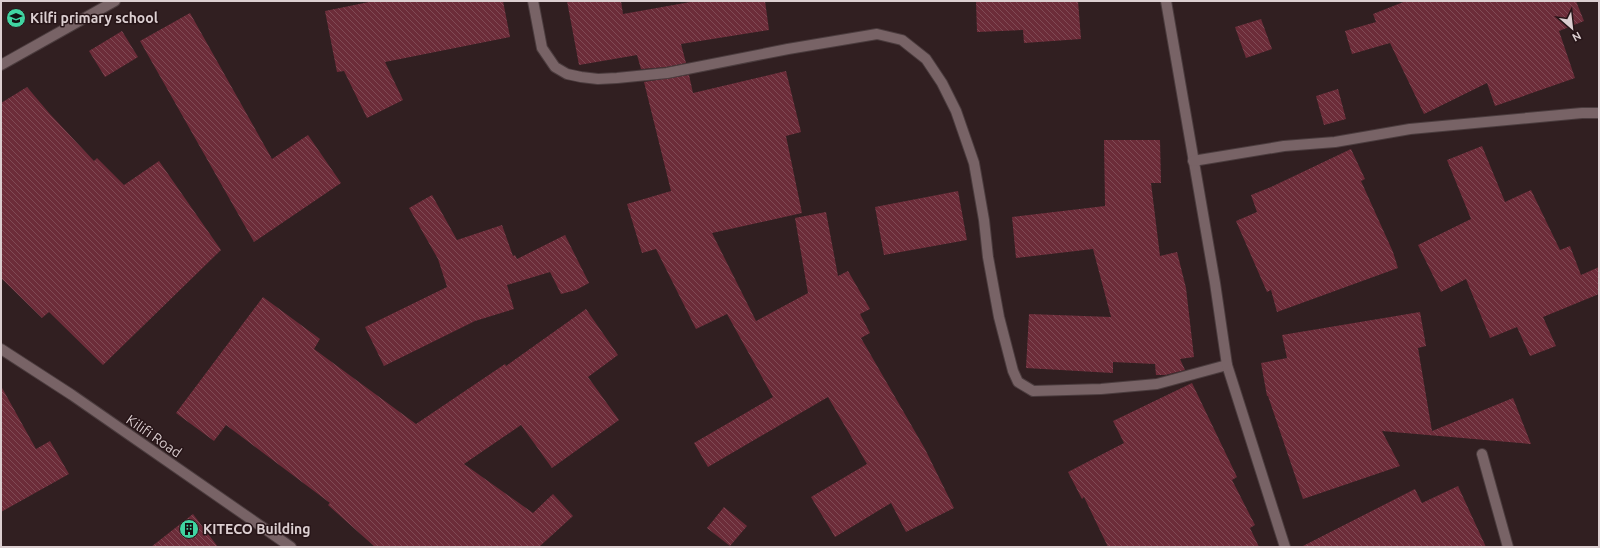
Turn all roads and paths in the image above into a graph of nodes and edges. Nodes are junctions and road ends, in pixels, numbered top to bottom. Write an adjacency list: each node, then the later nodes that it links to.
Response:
1 (115, 1): 4 (street)
2 (533, 1): 8 (street)
3 (1166, 1): 6 (street)
4 (1, 65)
5 (1599, 113): 6 (street)
6 (1193, 161): 8 (street)
7 (1, 349): 10 (street, Kilifi Road)
8 (1227, 365): 11 (street)
9 (1482, 454): 12 (street)
10 (291, 547)
11 (1285, 547)
12 (1508, 547)

